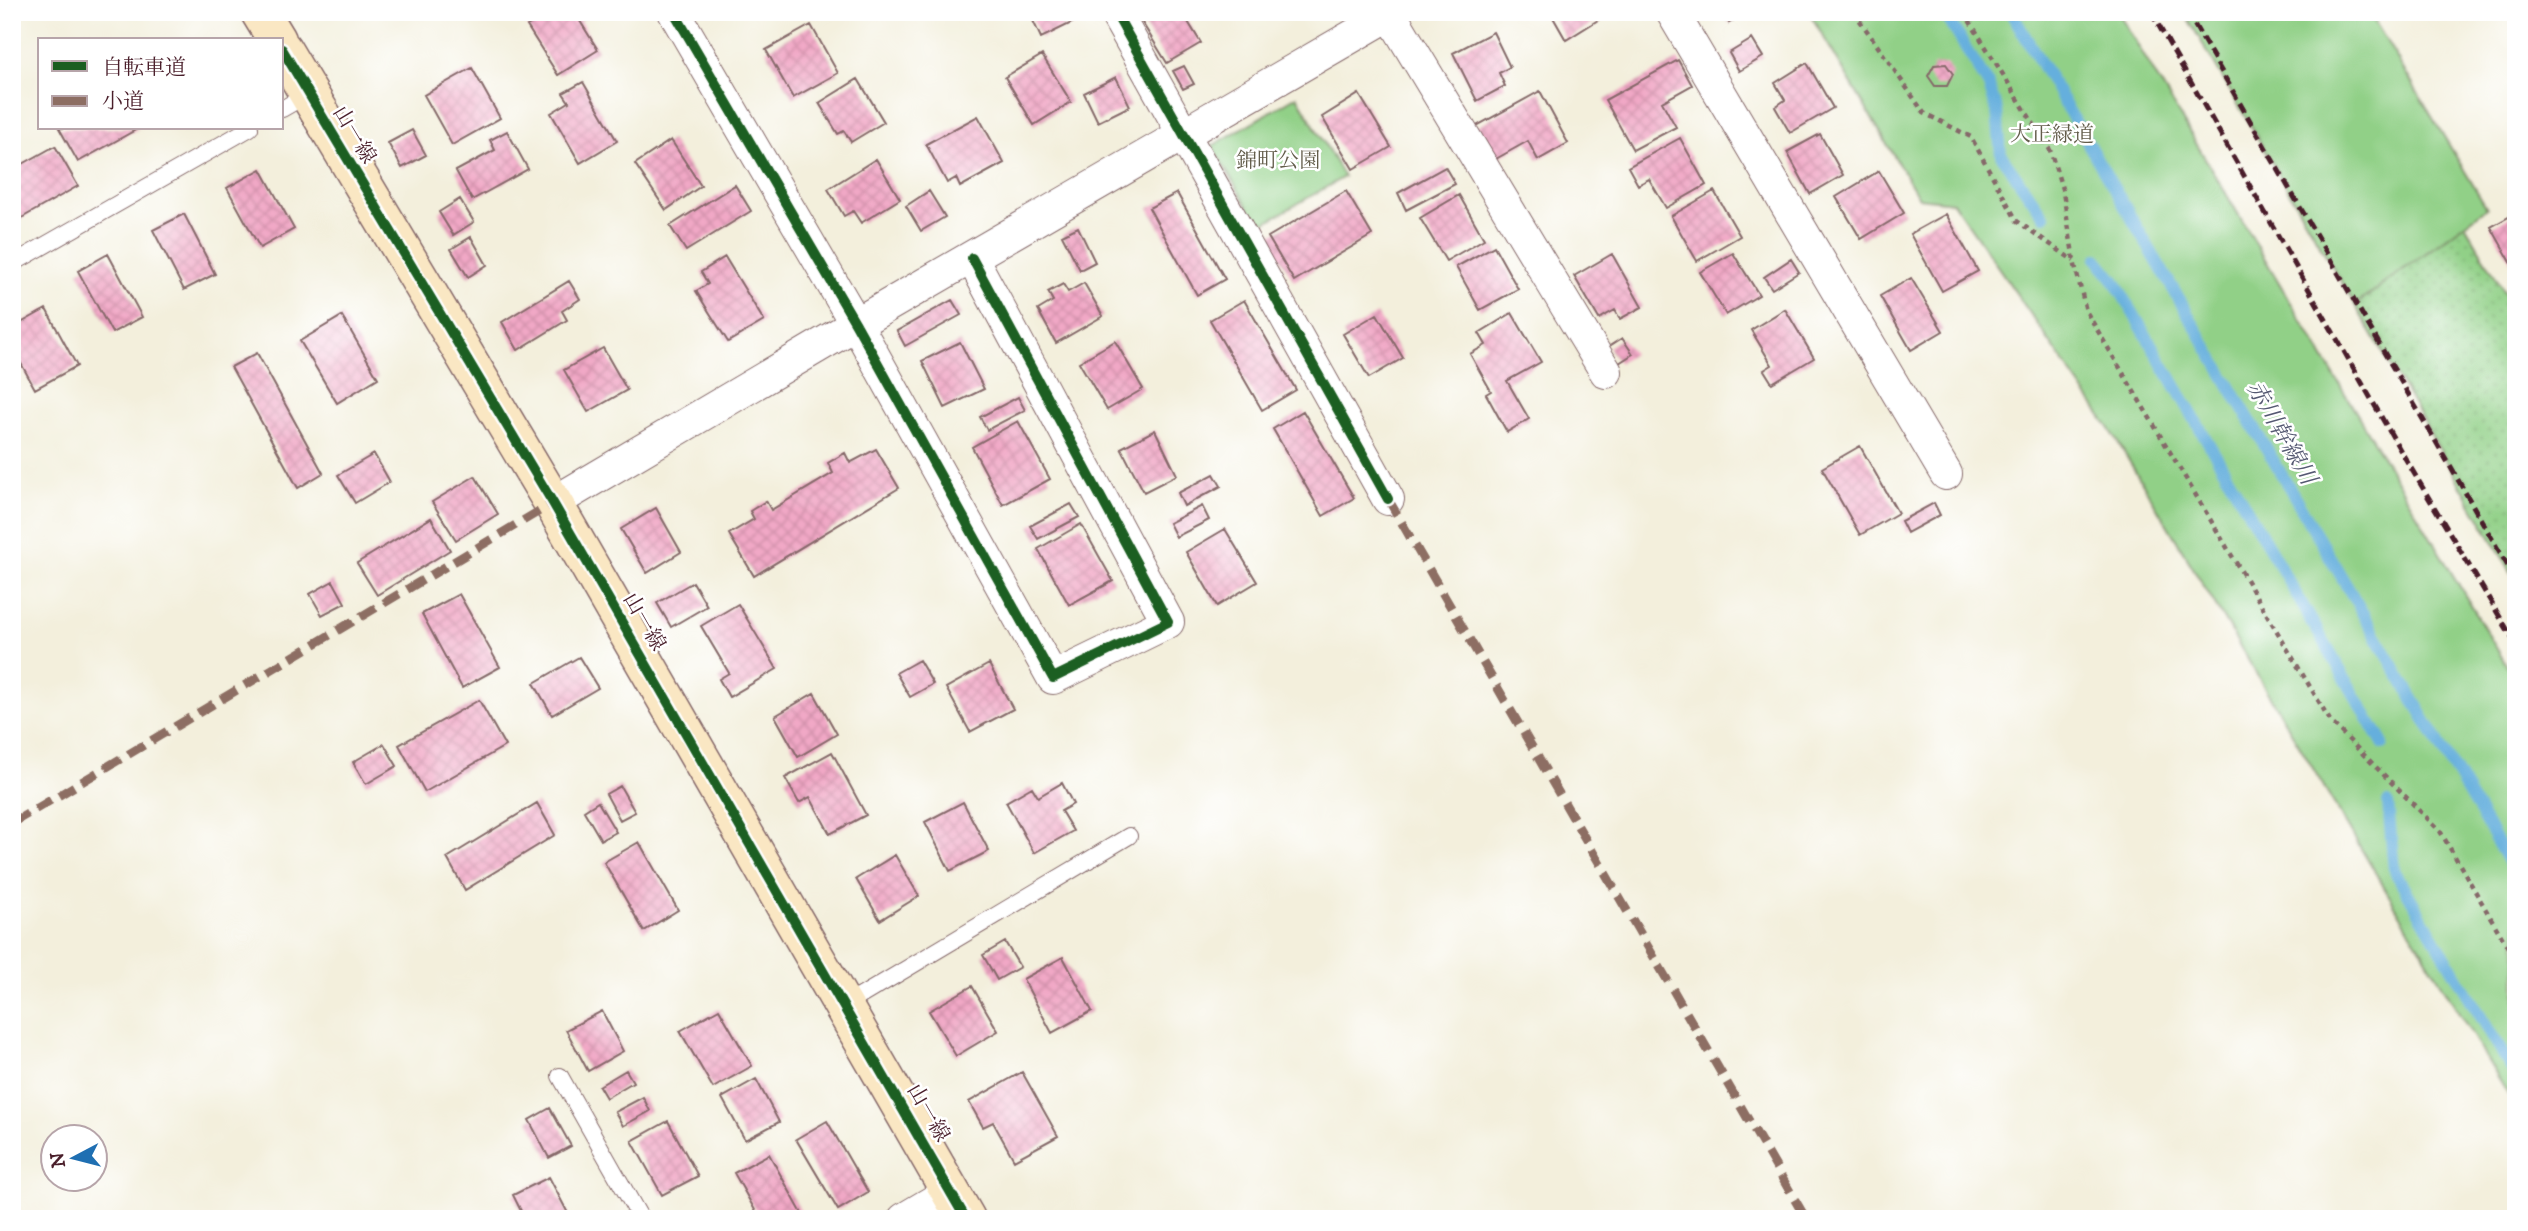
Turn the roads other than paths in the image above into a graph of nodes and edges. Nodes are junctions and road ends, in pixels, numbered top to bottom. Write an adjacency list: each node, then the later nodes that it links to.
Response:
1 (260, 12): 6 (street)
2 (674, 12): 13 (street)
3 (1115, 12): 10 (street)
4 (1672, 12): 15 (street)
5 (1391, 13): 10 (street); 14 (street)
6 (276, 38)
7 (284, 57): 8 (street, 山一線)
8 (295, 102): 17 (street, 山一線)
9 (246, 130): 12 (lane)
10 (1184, 134): 11 (street); 16 (street)
11 (972, 258): 13 (street); 13 (street)
12 (12, 264)
13 (856, 324): 17 (street)
14 (1606, 372)
15 (1946, 474)
16 (1388, 499)
17 (553, 503): 19 (street, 山一線)
18 (1129, 836): 19 (lane)
19 (844, 1006): 21 (street, 山一線)
20 (560, 1076): 22 (lane)
21 (958, 1205): 23 (street)
22 (641, 1219)
23 (904, 1219)

